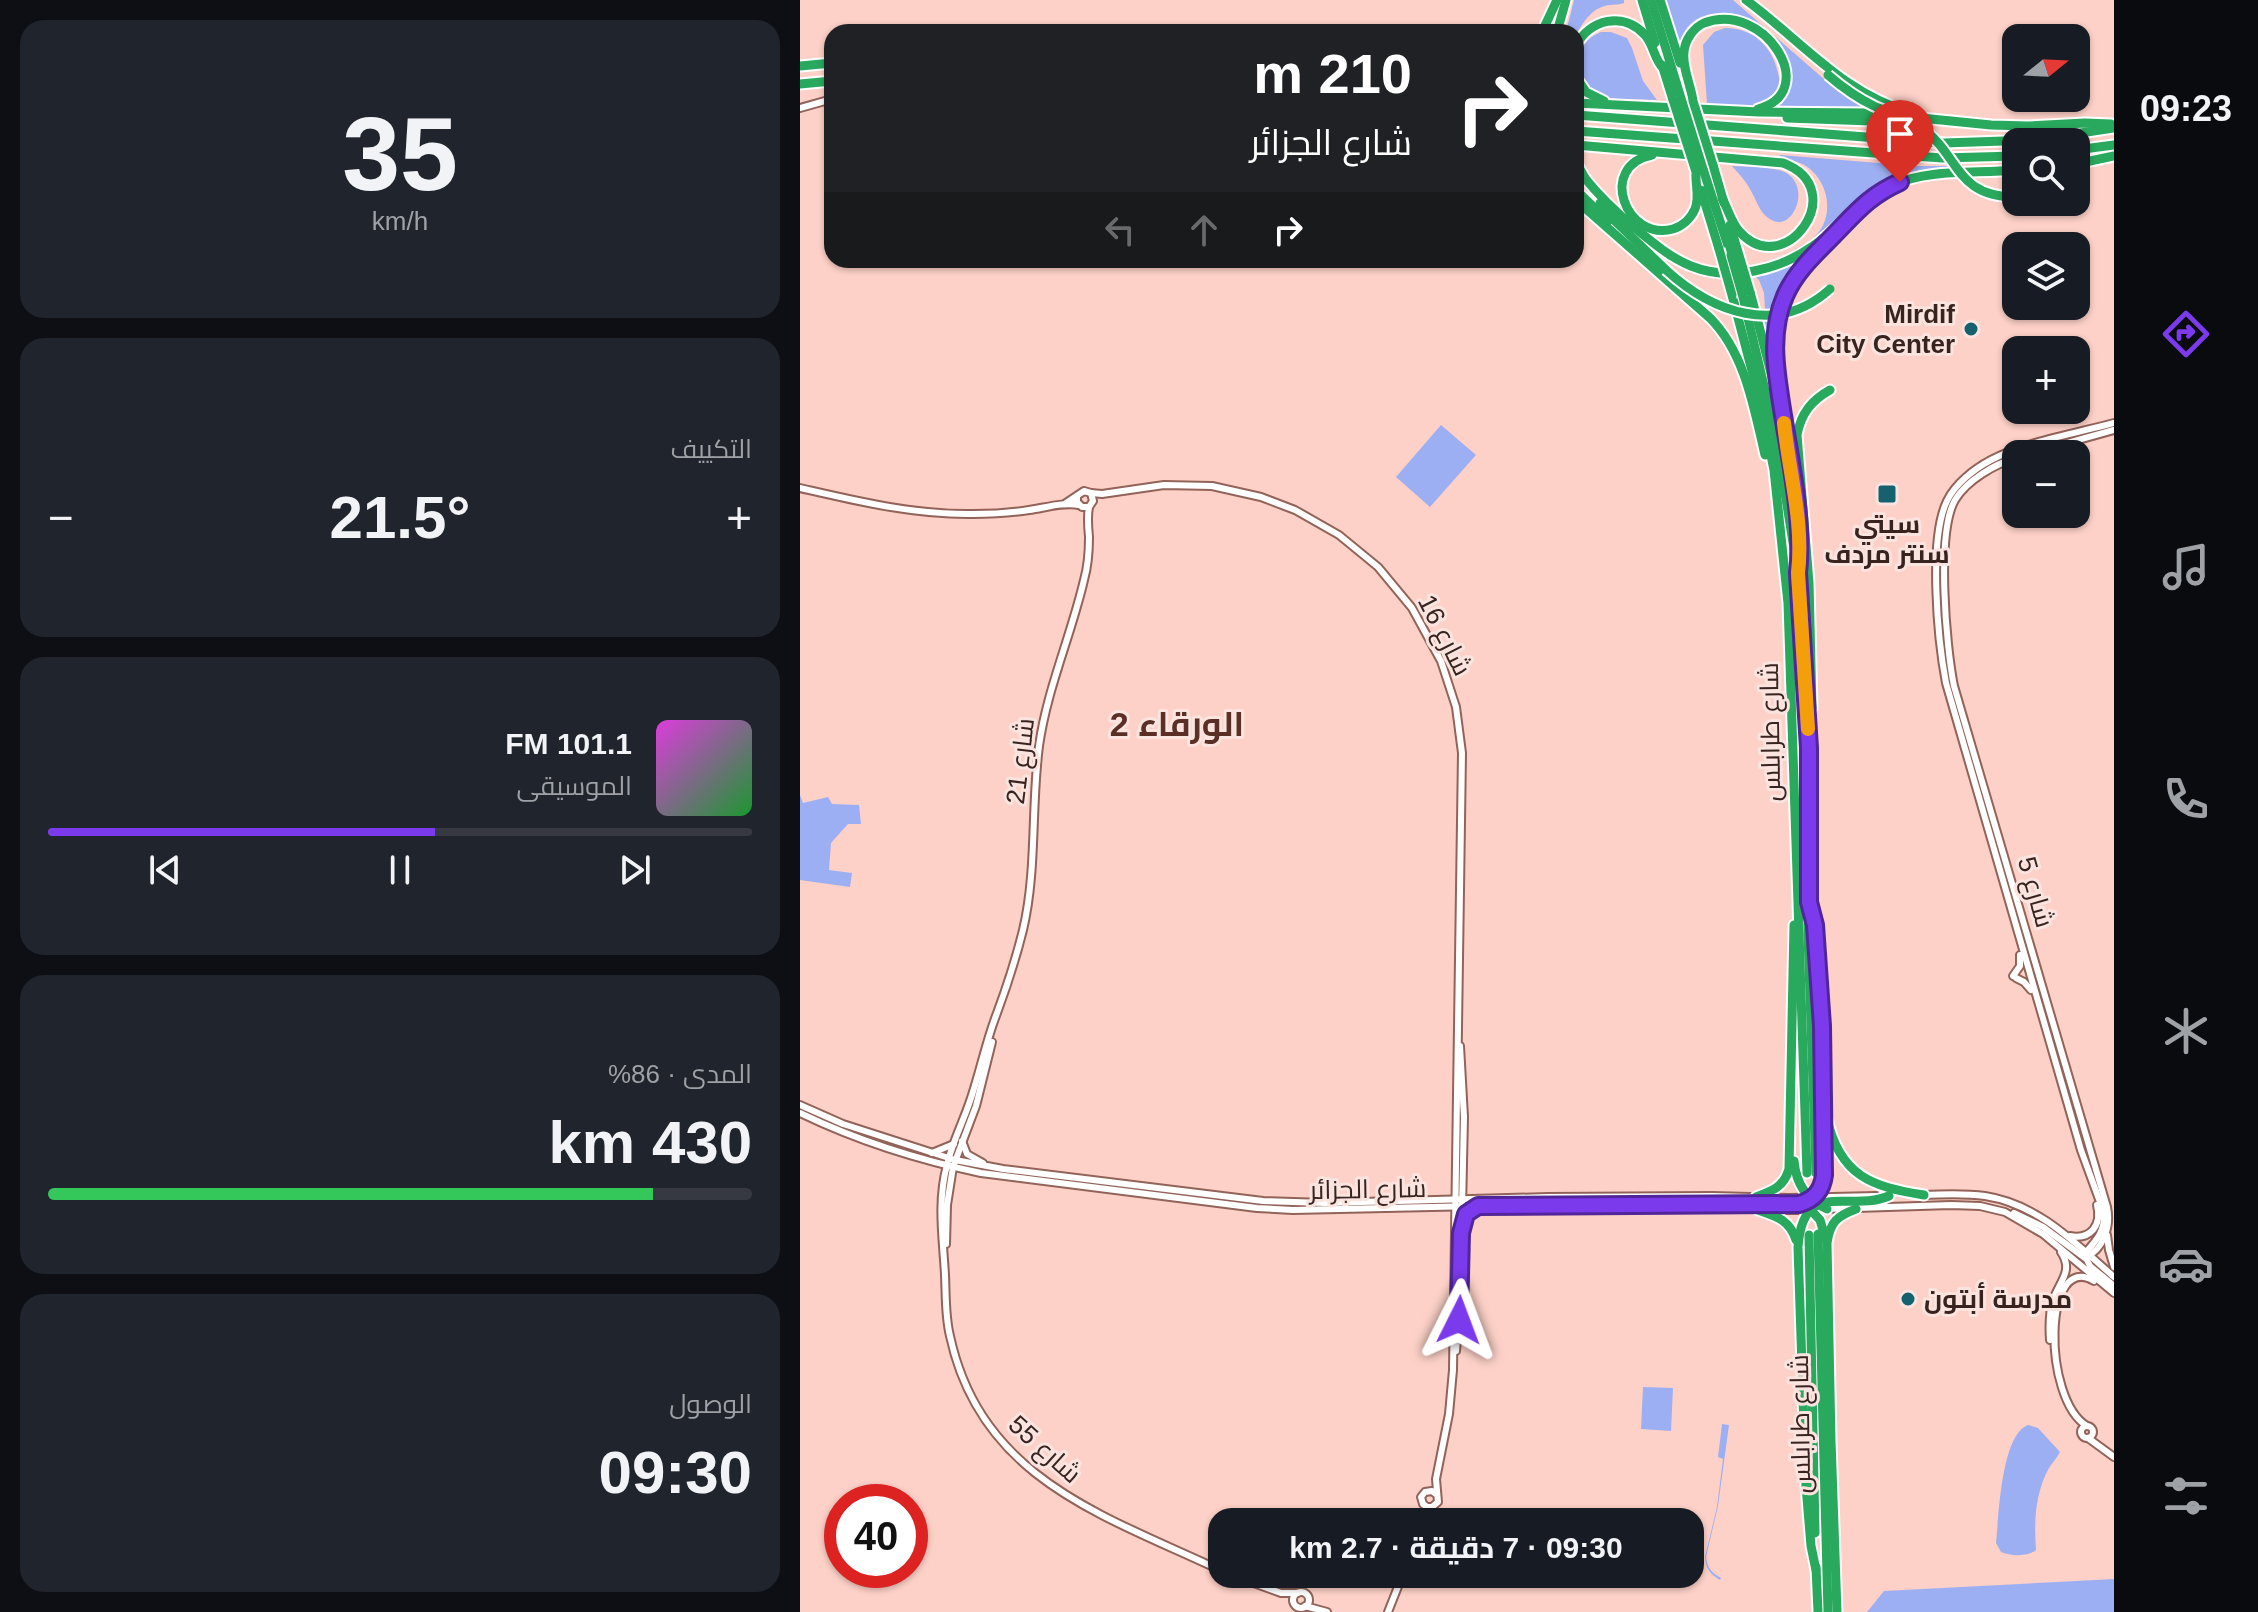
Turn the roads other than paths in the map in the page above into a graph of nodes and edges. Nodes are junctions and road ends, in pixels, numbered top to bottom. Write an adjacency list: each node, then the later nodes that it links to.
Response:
1 (1557, 0): 8 (highway)
2 (1566, 0): 9 (highway)
3 (1642, 0): 13 (highway)
4 (1651, 0): 17 (highway)
5 (1660, 0): 19 (highway)
6 (1738, 0): 28 (highway, bridge)
7 (1746, 0): 26 (highway)
8 (1546, 24)
9 (1559, 24)
10 (1584, 34): 13 (highway)
11 (824, 64): 12 (highway)
12 (800, 66)
13 (1664, 69): 17 (highway)
14 (824, 82): 15 (highway)
15 (800, 84)
16 (1584, 90): 21 (highway)
17 (1676, 98): 37 (highway, bridge)
18 (824, 101): 22 (street)
19 (1693, 101): 24 (highway); 37 (highway, bridge)
20 (1584, 103): 21 (highway)
21 (1643, 105): 24 (highway)
22 (800, 108)
23 (1584, 110): 28 (highway, bridge)
24 (1741, 111): 26 (highway)
25 (1584, 114): 27 (highway)
26 (1941, 120): 27 (highway)
27 (2114, 126)
28 (1922, 128): 40 (highway, bridge)
29 (1584, 132): 34 (highway)
30 (2114, 145): 32 (highway)
31 (1584, 146): 33 (highway)
32 (2090, 148)
33 (1670, 153): 37 (highway); 42 (highway)
34 (2002, 156)
35 (2114, 156): 36 (highway)
36 (2090, 161)
37 (1704, 169): 42 (highway); 45 (highway); 56 (highway, شارع طرابلس, bridge)
38 (2002, 171): 44 (highway)
39 (1584, 177): 44 (highway); 46 (highway)
40 (2002, 195)
41 (1584, 197): 46 (highway)
42 (1722, 198): 45 (highway)
43 (1584, 207): 56 (highway)
44 (1856, 210): 52 (highway)
45 (1735, 254): 48 (highway, bridge)
46 (1664, 268): 47 (highway, bridge)
47 (1829, 289)
48 (1747, 295): 52 (highway); 59 (highway, شارع طرابلس)
49 (1830, 390): 62 (highway)
50 (2114, 423): 58 (street)
51 (2114, 430): 53 (street)
52 (1785, 435): 59 (highway)
53 (2078, 440)
54 (2002, 462): 58 (street)
55 (800, 488): 57 (street, شارع 16)
56 (1775, 488): 64 (highway, شارع طرابلس)
57 (1085, 502): 67 (street, شارع 21); 81 (street, شارع 16)
58 (1942, 529): 60 (street, شارع 5); 61 (street, شارع 5)
59 (1798, 573): 62 (highway, شارع طرابلس)
60 (1938, 611): 61 (street); 65 (street, شارع 5)
61 (1947, 632): 100 (street, شارع 5)
62 (1809, 748): 63 (highway, شارع طرابلس)
63 (1809, 902): 64 (highway, شارع طرابلس); 70 (highway)
64 (1798, 914): 72 (highway)
65 (2021, 943): 66 (street, شارع 5); 66 (street)
66 (2039, 1005): 75 (street, شارع 5)
67 (1000, 1007): 68 (street, شارع 21); 69 (street, شارع 21)
68 (982, 1062): 69 (street); 74 (street, شارع 21)
69 (983, 1079): 74 (street, شارع 21)
70 (1823, 1100): 84 (highway); 91 (highway)
71 (800, 1105): 76 (street, شارع الجزائر)
72 (1791, 1106): 86 (highway); 91 (highway)
73 (800, 1113): 77 (street, شارع الجزائر)
74 (958, 1143): 76 (street); 78 (street, شارع 21); 79 (street)
75 (2081, 1150): 101 (street); 105 (street, شارع 5)
76 (930, 1153): 78 (street, شارع الجزائر)
77 (927, 1161): 78 (street, شارع الجزائر); 82 (street)
78 (951, 1163): 79 (street, شارع الجزائر); 80 (street, شارع الجزائر); 82 (street, شارع 55); 83 (street, شارع 55)
79 (985, 1165): 90 (street, شارع الجزائر)
80 (981, 1173): 83 (street); 95 (street, شارع الجزائر)
81 (1460, 1175): 87 (street, شارع 16); 88 (street); 90 (street)
82 (944, 1179): 107 (street, شارع 55)
83 (949, 1186): 107 (street, شارع 55)
84 (1924, 1195): 85 (street); 101 (street)
85 (1889, 1196): 91 (highway)
86 (1756, 1197): 88 (street, شارع الجزائر); 89 (street, شارع الجزائر)
87 (1459, 1198): 88 (street, شارع الجزائر); 90 (street, شارع الجزائر); 94 (street, شارع 16)
88 (1485, 1198)
89 (1789, 1198): 91 (highway)
90 (1439, 1199)
91 (1813, 1203): 93 (highway); 96 (street, شارع الجزائر); 97 (street, شارع الجزائر); 102 (highway); 104 (highway)
92 (1478, 1206): 93 (street, شارع الجزائر); 94 (street, شارع الجزائر); 99 (street)
93 (1721, 1206): 97 (street, شارع الجزائر)
94 (1458, 1207): 95 (street, شارع الجزائر); 99 (street, شارع 16)
95 (1433, 1208): 99 (street)
96 (1856, 1209): 98 (street, شارع الجزائر); 102 (highway)
97 (1758, 1210): 104 (highway)
98 (2005, 1212): 103 (street, شارع الجزائر); 105 (street)
99 (1458, 1232): 112 (street, شارع 16)
100 (2107, 1233): 105 (street); 106 (street, شارع 5)
101 (2066, 1235): 105 (street)
102 (1827, 1243): 130 (highway)
103 (2054, 1243): 109 (street, شارع الجزائر); 110 (street)
104 (1798, 1247): 118 (highway)
105 (2087, 1256): 108 (street); 109 (street)
106 (2114, 1267)
107 (945, 1273): 117 (street, شارع 55)
108 (2114, 1277)
109 (2113, 1290): 110 (street)
110 (2052, 1327): 111 (street)
111 (2114, 1456)
112 (1436, 1479): 113 (street); 114 (street)
113 (1427, 1491): 114 (street); 115 (street)
114 (1436, 1494): 116 (street)
115 (1424, 1506): 116 (street)
116 (1432, 1507)
117 (1208, 1564)
118 (1816, 1570): 128 (highway, شارع طرابلس); 129 (highway, شارع طرابلس)
119 (1267, 1588): 121 (street)
120 (1397, 1588): 127 (street)
121 (1281, 1593): 122 (street); 124 (street)
122 (1298, 1593): 123 (street); 124 (street)
123 (1309, 1597): 125 (street); 126 (street)
124 (1295, 1603): 125 (street)
125 (1305, 1606): 126 (street)
126 (1324, 1610)
127 (1388, 1612)
128 (1818, 1612)
129 (1828, 1612)
130 (1837, 1612)

